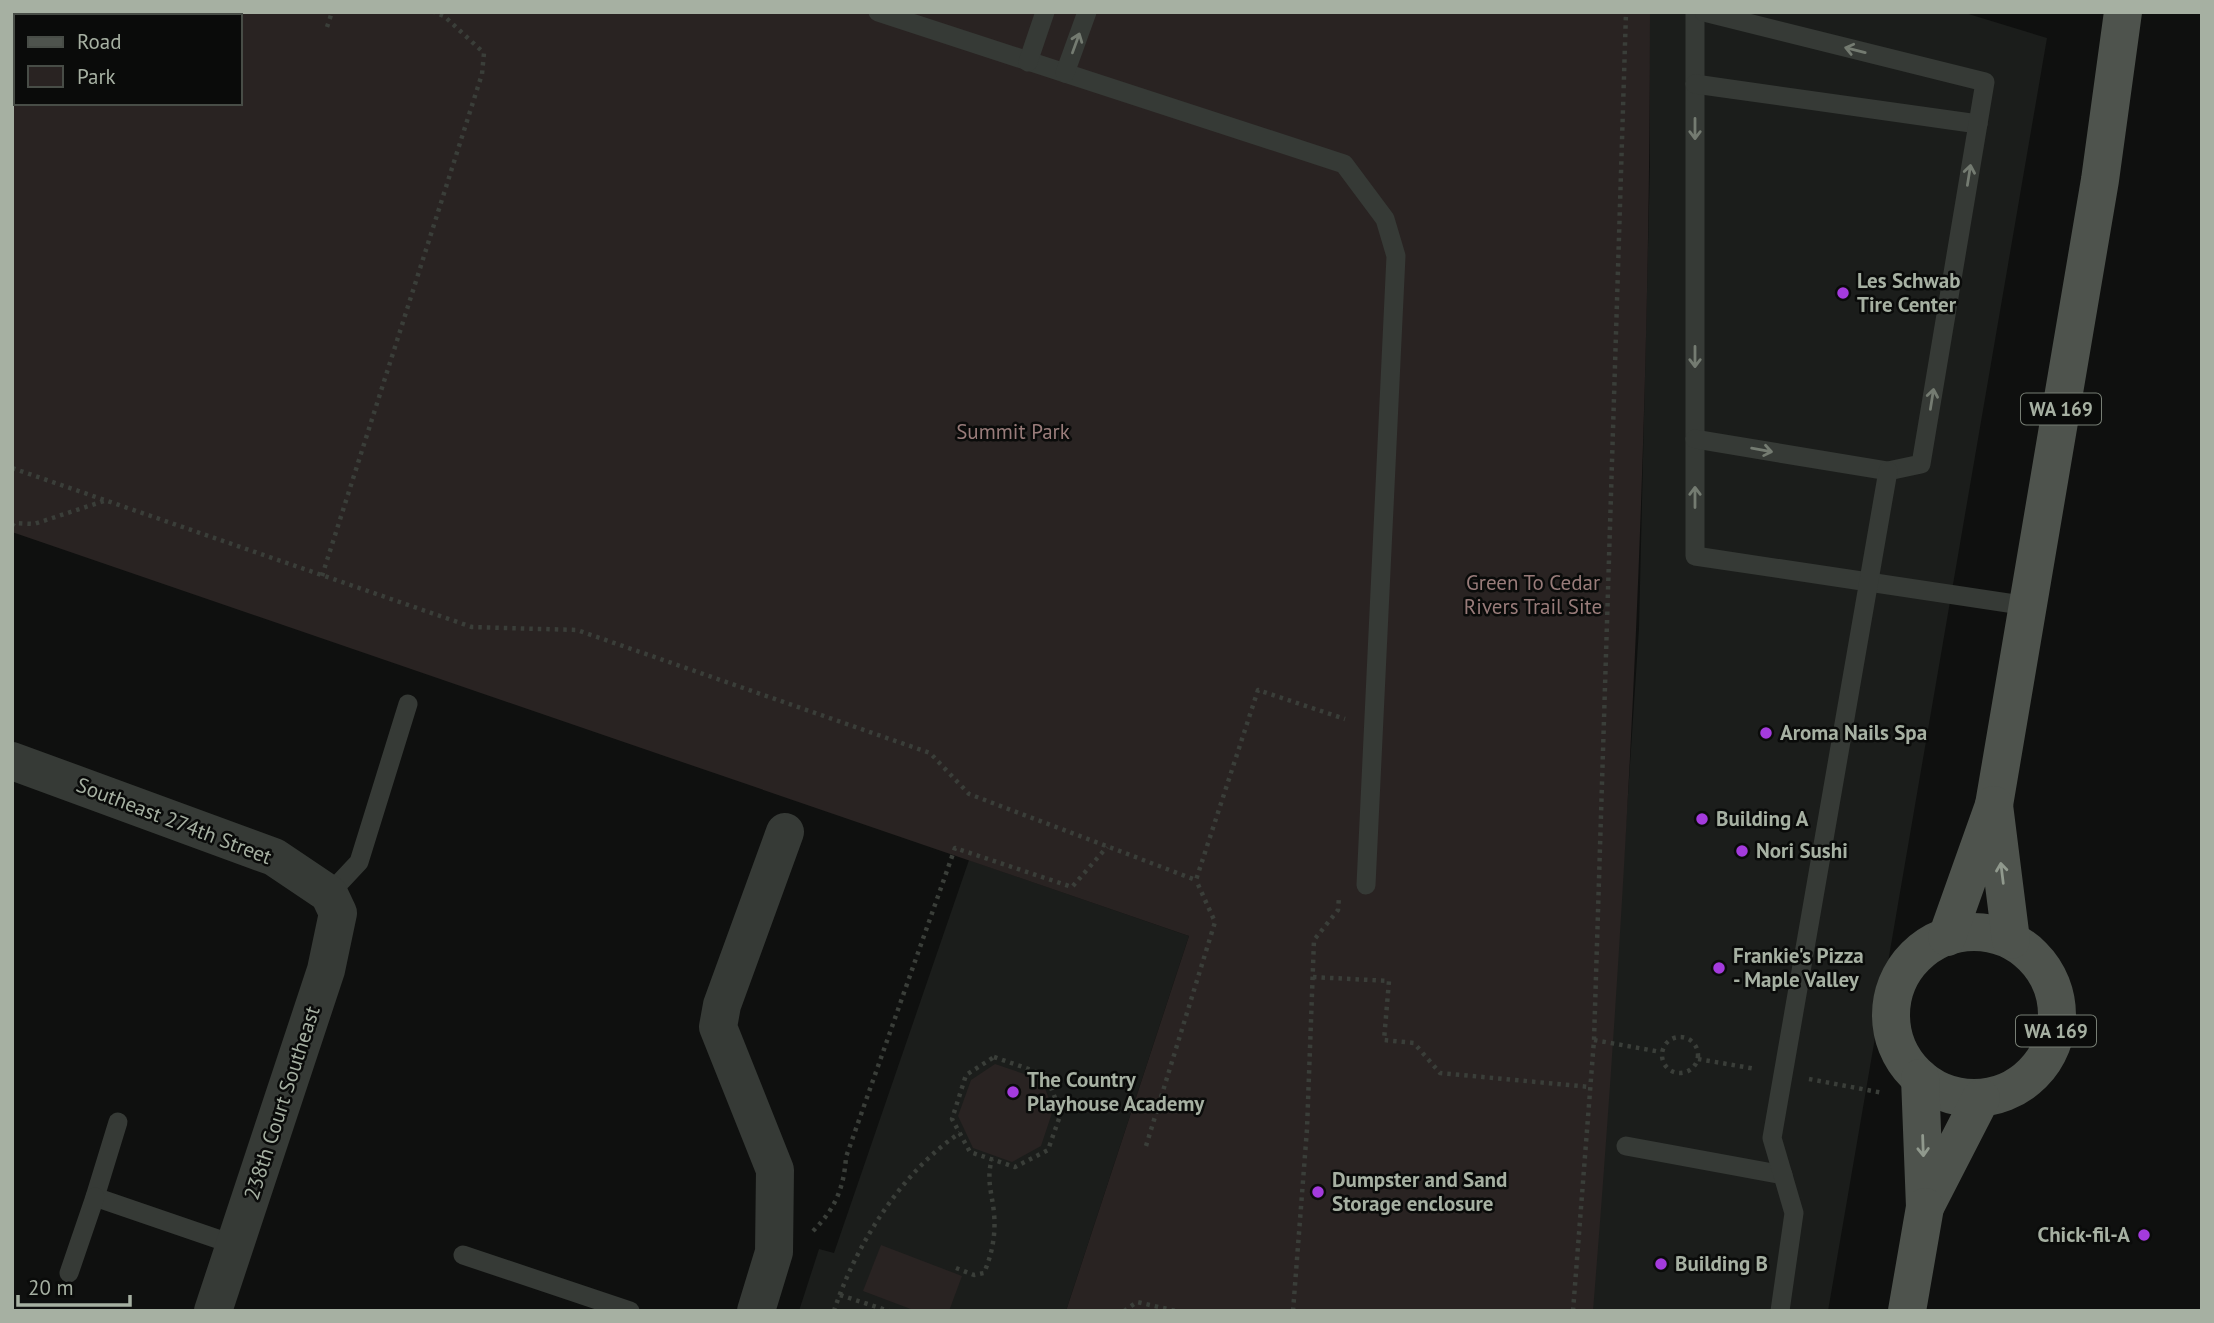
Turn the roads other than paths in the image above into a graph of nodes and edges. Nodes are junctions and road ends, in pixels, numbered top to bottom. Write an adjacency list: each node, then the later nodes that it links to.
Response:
1 (878, 12): 7 (lane)
2 (1045, 12): 7 (lane)
3 (1087, 12): 8 (lane, one-way to 3)
4 (1695, 12): 9 (lane)
5 (1704, 12): 10 (lane, one-way to 5)
6 (2123, 12): 14 (main road, WA 169)
7 (1028, 61): 8 (lane)
8 (1065, 74): 19 (lane)
9 (1695, 84): 10 (lane); 11 (lane, one-way to 11)
10 (1978, 124): 12 (lane, one-way to 10)
11 (1695, 439): 12 (lane, one-way to 12); 13 (lane, one-way to 11)
12 (1888, 471): 13 (lane)
13 (1870, 582): 14 (lane); 27 (lane)
14 (2028, 606): 17 (main road, WA 169)
15 (408, 704): 20 (lane)
16 (12, 761): 20 (street, Southeast 274th Street)
17 (1994, 805): 21 (main road, WA 169); 22 (main road, WA 169, one-way to 17)
18 (785, 832): 35 (street)
19 (1366, 885)
20 (329, 894): 30 (street, 238th Court Southeast)
21 (1947, 937): 22 (main road, WA 169); 23 (main road, WA 169)
22 (2011, 940): 24 (main road, WA 169)
23 (1920, 1078): 24 (main road, WA 169); 29 (main road, one-way to 29)
24 (1981, 1098): 29 (main road)
25 (118, 1122): 28 (lane)
26 (1626, 1146): 27 (lane)
27 (1783, 1175): 36 (lane)
28 (95, 1196): 30 (lane); 32 (lane)
29 (1925, 1206): 37 (main road)
30 (235, 1245): 33 (street, 238th Court Southeast)
31 (463, 1255): 34 (lane)
32 (69, 1273)
33 (214, 1311)
34 (630, 1311)
35 (756, 1311)
36 (1780, 1311)
37 (1907, 1311)

